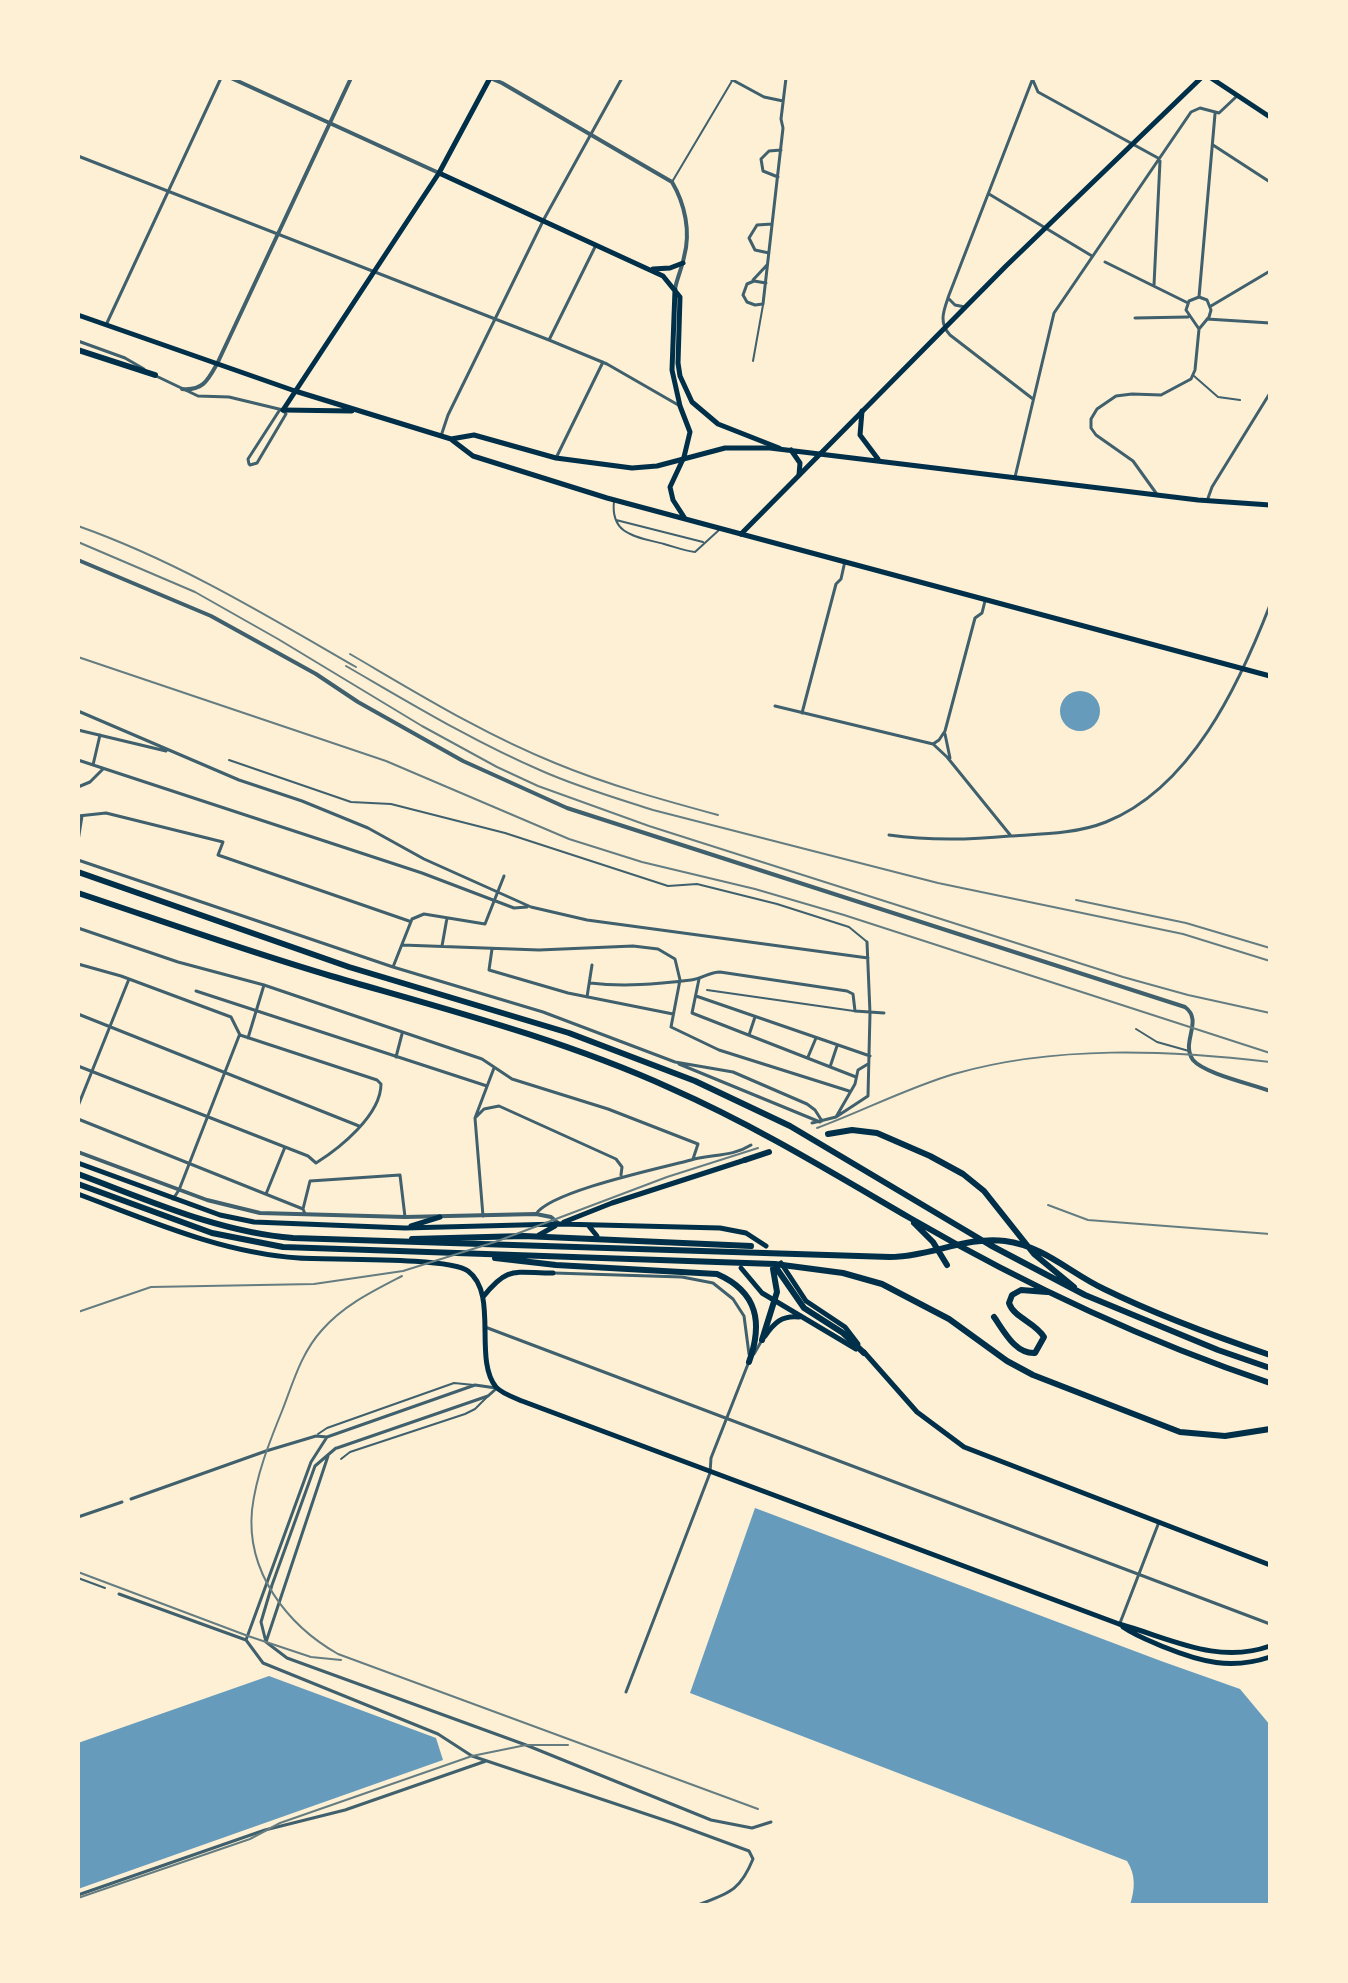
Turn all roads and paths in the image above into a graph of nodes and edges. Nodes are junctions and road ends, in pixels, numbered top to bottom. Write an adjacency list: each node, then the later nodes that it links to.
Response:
1 (221, 78): 26 (street)
2 (231, 78): 15 (street)
3 (351, 78): 15 (street)
4 (490, 78): 16 (street); 22 (main road)
5 (622, 78): 16 (street)
6 (786, 78): 12 (street)
7 (1033, 78): 17 (street); 27 (street)
8 (1201, 78): 17 (main road)
9 (1211, 78): 11 (main road)
10 (731, 79): 12 (street); 24 (street)
11 (1238, 95): 13 (street); 14 (main road)
12 (783, 101): 19 (street)
13 (1215, 114): 18 (street); 21 (street)
14 (1270, 117)
15 (329, 123): 22 (street); 31 (street)
16 (591, 134): 24 (street); 28 (street)
17 (1133, 143): 21 (street); 30 (main road)
18 (1212, 144): 25 (street); 45 (street)
19 (781, 150): 23 (street); 23 (street)
20 (78, 156): 26 (street)
21 (1160, 158): 34 (street); 43 (street)
22 (439, 173): 28 (main road); 39 (main road)
23 (778, 177): 29 (street)
24 (672, 182): 36 (street)
25 (1270, 182)
26 (170, 192): 31 (street); 57 (street)
27 (989, 194): 30 (street); 46 (street)
28 (544, 219): 32 (main road); 53 (street)
29 (772, 224): 33 (street); 33 (street)
30 (1045, 228): 34 (street); 50 (main road)
31 (279, 235): 39 (street); 65 (street)
32 (597, 244): 38 (main road); 60 (street)
33 (769, 253): 37 (street)
34 (1092, 256): 71 (street)
35 (1105, 262): 43 (street)
36 (683, 263): 38 (main road); 44 (street)
37 (768, 265): 41 (street); 42 (street)
38 (652, 269): 44 (main road)
39 (374, 271): 53 (street); 69 (main road)
40 (1270, 271): 49 (street)
41 (750, 282): 42 (street); 48 (street)
42 (766, 283): 48 (street)
43 (1154, 285): 47 (street)
44 (675, 289): 73 (main road); 79 (main road)
45 (1199, 297): 47 (street); 49 (street)
46 (948, 298): 50 (street); 58 (street)
47 (1188, 303): 52 (street)
48 (763, 304): 63 (street)
49 (1211, 306): 55 (street)
50 (965, 307): 58 (main road)
51 (78, 315): 57 (main road)
52 (1188, 317): 54 (street); 59 (street)
53 (494, 318): 60 (street); 77 (street)
54 (1135, 318)
55 (1207, 319): 56 (street); 59 (street)
56 (1270, 323)
57 (106, 325): 65 (main road)
58 (944, 328): 71 (street); 76 (main road)
59 (1199, 329): 67 (street)
60 (549, 340): 64 (street)
61 (78, 341): 66 (street)
62 (78, 350): 66 (highway)
63 (753, 361)
64 (603, 362): 73 (street); 83 (street)
65 (217, 364): 68 (street); 69 (main road)
66 (155, 375): 68 (street)
67 (1193, 375): 72 (street); 87 (street)
68 (182, 389): 74 (street)
69 (295, 391): 74 (main road); 75 (main road)
70 (1270, 393): 89 (street)
71 (1033, 399): 86 (street)
72 (1240, 400)
73 (680, 406): 82 (main road)
74 (283, 410): 74 (street); 75 (main road)
75 (357, 410): 77 (main road)
76 (862, 411): 81 (main road); 84 (main road)
77 (441, 436): 78 (main road)
78 (451, 439): 83 (main road); 88 (main road)
79 (780, 449): 80 (main road); 82 (main road)
80 (790, 450): 81 (main road); 85 (main road)
81 (821, 454): 84 (main road); 85 (main road)
82 (684, 457): 83 (main road); 91 (main road)
83 (556, 458)
84 (878, 460): 86 (main road)
85 (799, 475): 94 (main road)
86 (1015, 477): 87 (main road)
87 (1158, 495): 89 (main road)
88 (614, 499): 91 (main road); 92 (street)
89 (1207, 501): 90 (main road)
90 (1270, 505)
91 (684, 517): 93 (main road)
92 (615, 519): 95 (street); 95 (street)
93 (722, 527): 94 (main road); 95 (street)
94 (741, 534): 97 (main road)
95 (705, 543)
96 (78, 560): 162 (street)
97 (845, 561): 98 (main road); 104 (street)
98 (986, 598): 100 (main road); 106 (street)
99 (1270, 605): 100 (street)
100 (1244, 669): 101 (main road); 118 (street)
101 (1270, 676)
102 (775, 706): 104 (street)
103 (78, 711): 109 (street)
104 (802, 713): 108 (street)
105 (78, 730): 107 (street)
106 (945, 731): 108 (street); 112 (street)
107 (100, 735): 109 (street); 113 (street)
108 (933, 744): 112 (street)
109 (182, 755): 123 (street)
110 (78, 760): 113 (street)
111 (229, 760): 130 (street)
112 (951, 761): 118 (street)
113 (93, 765): 114 (street)
114 (103, 769): 115 (street); 125 (street)
115 (78, 787)
116 (80, 816): 119 (street); 128 (street)
117 (889, 835): 118 (street)
118 (1011, 836)
119 (78, 841)
120 (78, 860): 137 (street)
121 (78, 872): 222 (highway)
122 (504, 876): 123 (street)
123 (497, 892): 125 (street); 126 (street)
124 (78, 893): 206 (highway)
125 (494, 900): 126 (street); 127 (street)
126 (531, 907): 134 (street)
127 (447, 918): 128 (street); 132 (street)
128 (409, 921): 131 (street)
129 (78, 928): 142 (street)
130 (867, 942): 134 (street)
131 (402, 945): 132 (street); 137 (street)
132 (441, 946): 133 (street)
133 (492, 949): 140 (street); 146 (street)
134 (868, 958): 149 (street)
135 (78, 964): 138 (street)
136 (592, 965): 141 (street)
137 (393, 967): 166 (street)
138 (129, 979): 154 (street); 157 (street)
139 (699, 979): 140 (street); 145 (street); 147 (street)
140 (680, 980): 141 (street); 152 (street)
141 (590, 983): 146 (street)
142 (264, 985): 148 (street); 156 (street)
143 (707, 990): 147 (street)
144 (196, 991): 148 (street)
145 (695, 996): 153 (street); 158 (street)
146 (587, 997): 152 (street)
147 (855, 1011): 149 (street)
148 (256, 1012): 159 (street); 164 (street)
149 (870, 1013): 150 (street); 163 (street)
150 (884, 1013)
151 (78, 1014): 154 (street)
152 (673, 1014): 175 (street)
153 (755, 1017): 158 (street); 160 (street)
154 (111, 1027): 171 (street); 172 (street)
155 (1136, 1029): 162 (street)
156 (402, 1033): 164 (street); 169 (street)
157 (240, 1035): 159 (street); 172 (street)
158 (749, 1035): 165 (street)
159 (248, 1038): 184 (street)
160 (816, 1038): 161 (street); 165 (street)
161 (837, 1046): 163 (street); 170 (street)
162 (1189, 1051): 176 (street)
163 (870, 1056): 167 (street)
164 (396, 1057): 174 (street)
165 (808, 1059): 170 (street)
166 (675, 1062): 182 (street); 182 (street)
167 (870, 1063): 173 (street); 179 (street)
168 (78, 1066): 171 (street)
169 (494, 1067): 174 (street); 190 (street)
170 (830, 1067): 173 (street)
171 (92, 1072): 177 (street); 178 (street)
172 (224, 1072): 178 (street); 184 (street)
173 (856, 1077): 175 (street)
174 (487, 1086): 180 (street)
175 (849, 1091): 179 (street)
176 (1270, 1091)
177 (78, 1106)
178 (207, 1117): 187 (street); 193 (street)
179 (836, 1117): 182 (street)
180 (475, 1118): 195 (street); 203 (street)
181 (78, 1119): 193 (street)
182 (821, 1121): 183 (street)
183 (812, 1123)
184 (359, 1126): 187 (street)
185 (828, 1134): 222 (highway)
186 (751, 1145): 190 (street)
187 (285, 1147): 199 (street)
188 (78, 1152): 197 (street)
189 (769, 1152): 191 (highway)
190 (693, 1159): 195 (street)
191 (745, 1160): 207 (main road)
192 (78, 1163): 200 (main road)
193 (189, 1163): 197 (street); 199 (street)
194 (78, 1174): 214 (highway)
195 (619, 1177): 202 (street)
196 (78, 1184): 217 (highway)
197 (179, 1190): 200 (street); 201 (street)
198 (78, 1194): 224 (main road)
199 (266, 1194): 201 (street)
200 (173, 1199): 209 (main road)
201 (304, 1211): 204 (street); 204 (street)
202 (536, 1214): 203 (street); 207 (street)
203 (483, 1216): 205 (street)
204 (405, 1217): 205 (street)
205 (440, 1217): 210 (main road)
206 (909, 1217): 218 (highway); 223 (highway)
207 (559, 1224): 208 (main road); 210 (main road); 212 (main road)
208 (586, 1224): 213 (main road); 216 (main road)
209 (335, 1226): 210 (main road); 211 (main road)
210 (405, 1228)
211 (326, 1234)
212 (539, 1235)
213 (597, 1236)
214 (380, 1241): 215 (highway); 231 (highway)
215 (751, 1246)
216 (766, 1246)
217 (455, 1253): 232 (highway); 239 (highway)
218 (947, 1265)
219 (741, 1268): 225 (main road)
220 (542, 1269): 221 (main road)
221 (553, 1273): 224 (main road); 232 (street)
222 (1080, 1292): 233 (highway)
223 (1054, 1293): 226 (highway); 234 (highway)
224 (482, 1298): 228 (main road)
225 (775, 1302): 227 (main road); 229 (highway); 230 (highway)
226 (994, 1317)
227 (803, 1318): 229 (main road); 230 (main road)
228 (485, 1327): 236 (main road); 238 (street)
229 (762, 1340): 232 (street)
230 (864, 1353): 248 (main road)
231 (1270, 1355)
232 (749, 1362): 238 (street)
233 (1270, 1368)
234 (1270, 1383)
235 (475, 1385): 236 (street); 240 (street); 241 (street)
236 (497, 1388): 237 (street); 244 (main road)
237 (488, 1396): 242 (street); 243 (street)
238 (726, 1418): 244 (street); 250 (street)
239 (1270, 1429)
240 (316, 1436): 241 (street); 245 (street)
241 (327, 1437): 256 (street)
242 (336, 1448): 257 (street); 257 (street)
243 (341, 1459)
244 (710, 1473): 254 (main road); 260 (street)
245 (131, 1499)
246 (122, 1502): 247 (street)
247 (78, 1517)
248 (1159, 1522): 249 (main road); 250 (street)
249 (1270, 1565)
250 (1139, 1573): 254 (street); 255 (street)
251 (78, 1578): 252 (street)
252 (105, 1588)
253 (119, 1594): 256 (street)
254 (1119, 1624): 258 (main road); 259 (main road)
255 (1270, 1624)
256 (246, 1640): 261 (street)
257 (266, 1642): 262 (street)
258 (1270, 1646)
259 (1270, 1657)
260 (626, 1692)
261 (490, 1760): 263 (street); 264 (street)
262 (771, 1822)
263 (78, 1895)
264 (698, 1905)

